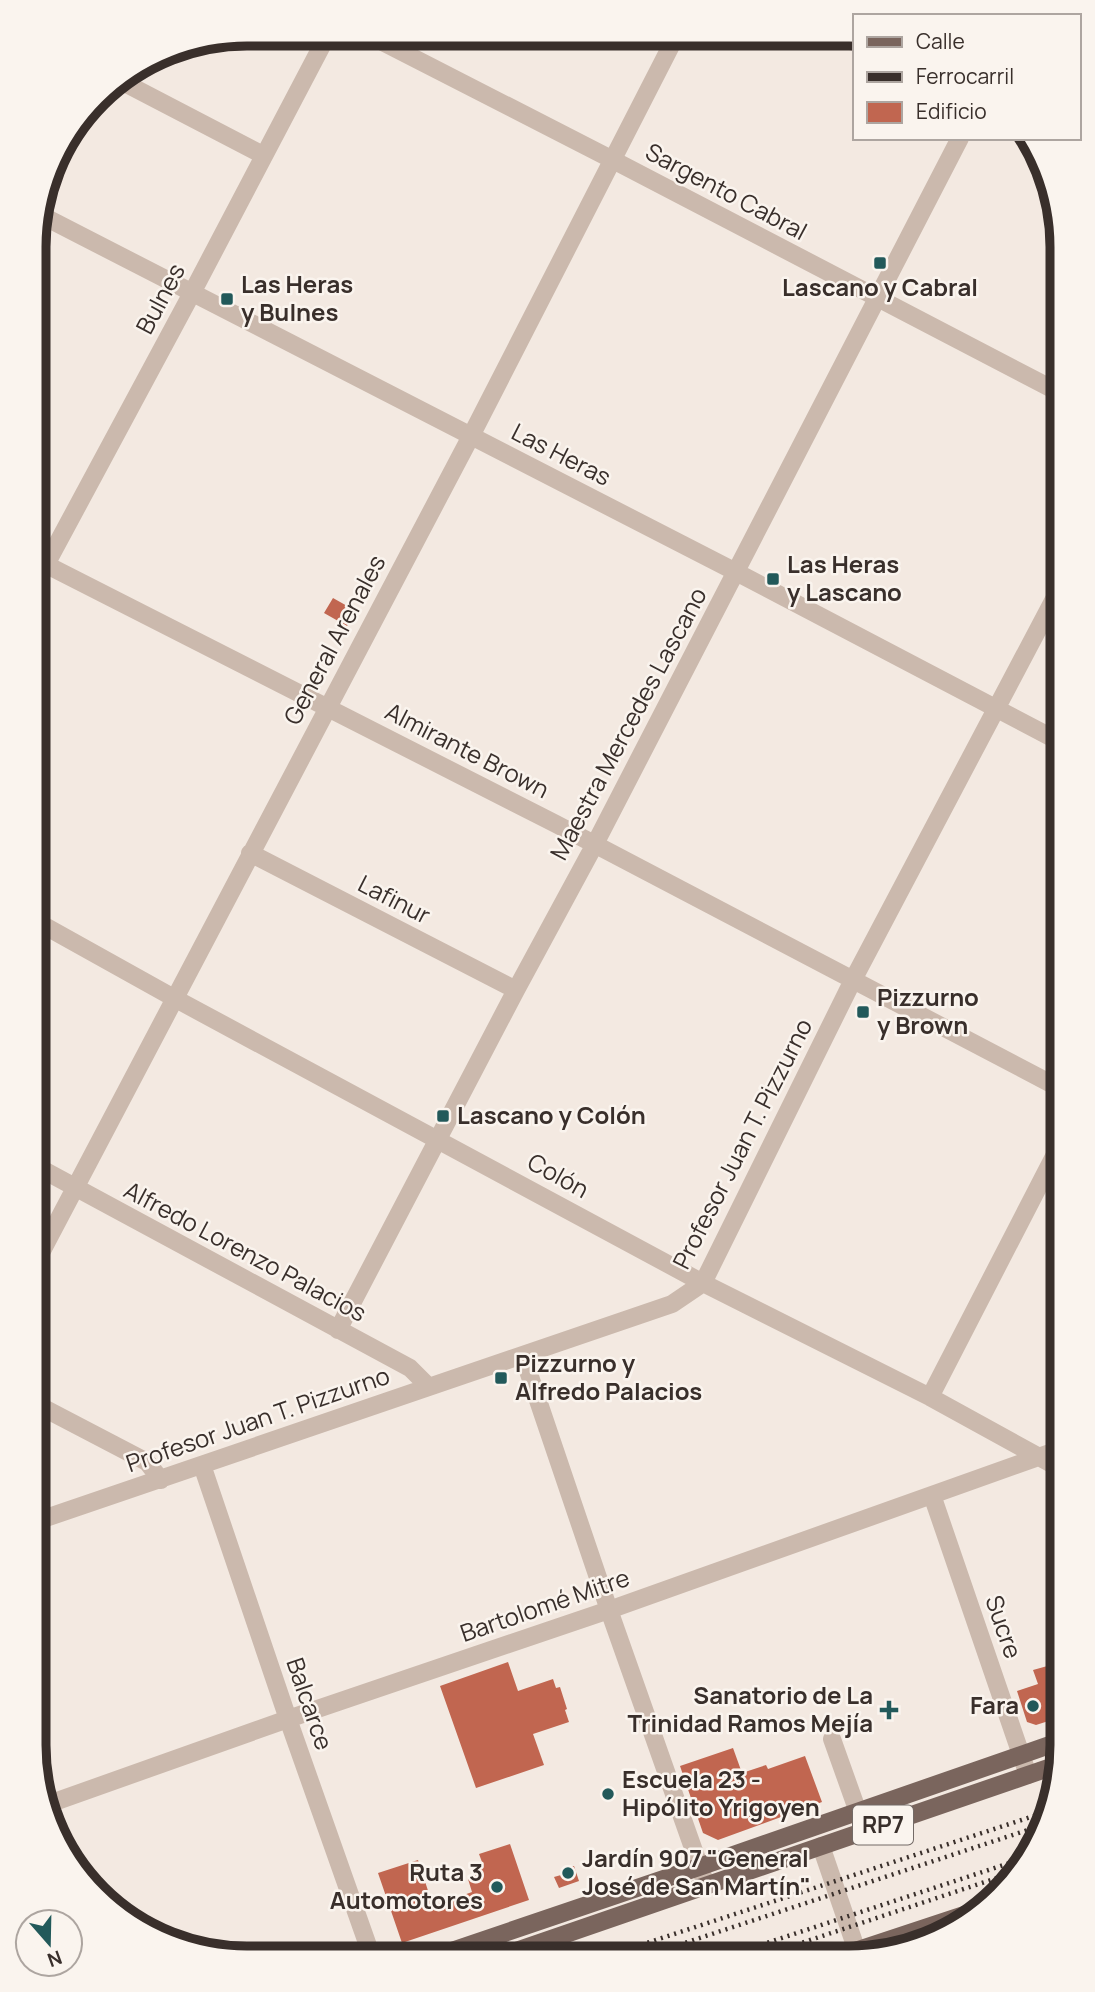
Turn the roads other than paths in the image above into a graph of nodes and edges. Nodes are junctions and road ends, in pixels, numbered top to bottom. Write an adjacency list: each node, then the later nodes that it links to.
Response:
1 (671, 45): 7 (street, General Arenales)
2 (322, 46): 6 (street, Bulnes)
3 (391, 46): 7 (street, Sargento Cabral)
4 (128, 85): 6 (street)
5 (959, 140): 10 (street, Maestra Mercedes Lascano)
6 (263, 155): 9 (street, Bulnes)
7 (613, 160): 10 (street, Sargento Cabral); 12 (street, General Arenales)
8 (47, 218): 9 (street, Las Heras)
9 (192, 293): 12 (street, Las Heras); 13 (street, Bulnes)
10 (876, 298): 11 (street, Sargento Cabral); 15 (street, Maestra Mercedes Lascano)
11 (1050, 388)
12 (471, 436): 15 (street, Las Heras); 17 (street, General Arenales)
13 (45, 552)
14 (45, 564): 17 (street, Almirante Brown)
15 (736, 572): 18 (street, Las Heras); 20 (street, Maestra Mercedes Lascano)
16 (1050, 608): 18 (street, Profesor Juan T. Pizzurno)
17 (327, 709): 20 (street, Almirante Brown); 21 (street, General Arenales)
18 (997, 709): 19 (street, Las Heras); 23 (street, Profesor Juan T. Pizzurno)
19 (1050, 737)
20 (594, 844): 23 (street, Almirante Brown); 24 (street, Maestra Mercedes Lascano)
21 (250, 853): 24 (street, Lafinur); 25 (street, General Arenales)
22 (45, 926): 25 (street, Colón)
23 (853, 980): 26 (street, Almirante Brown); 32 (street, Profesor Juan T. Pizzurno)
24 (516, 990): 27 (street, Maestra Mercedes Lascano)
25 (174, 998): 27 (street, Colón); 30 (street, General Arenales)
26 (1049, 1082)
27 (438, 1139): 32 (street, Colón); 33 (street, Maestra Mercedes Lascano)
28 (1049, 1166): 36 (street)
29 (45, 1171): 30 (street, Alfredo Lorenzo Palacios)
30 (74, 1188): 31 (street, General Arenales); 33 (street, Alfredo Lorenzo Palacios)
31 (45, 1245)
32 (704, 1283): 34 (street, Profesor Juan T. Pizzurno); 36 (street, Colón)
33 (338, 1330): 35 (street, Alfredo Lorenzo Palacios)
34 (523, 1356): 35 (street, Profesor Juan T. Pizzurno); 45 (street)
35 (429, 1387): 41 (street, Profesor Juan T. Pizzurno)
36 (930, 1397): 39 (street, Colón)
37 (45, 1410): 42 (street)
38 (1049, 1453): 39 (street, Bartolomé Mitre)
39 (1039, 1457): 40 (street, Colón); 43 (street, Bartolomé Mitre)
40 (1049, 1463)
41 (202, 1465): 42 (street, Profesor Juan T. Pizzurno); 46 (street, Balcarce)
42 (161, 1480): 44 (street, Profesor Juan T. Pizzurno)
43 (932, 1495): 45 (street, Bartolomé Mitre); 49 (street, Sucre)
44 (45, 1518)
45 (609, 1610): 46 (street, Bartolomé Mitre); 55 (street)
46 (288, 1719): 52 (street, Bartolomé Mitre); 59 (street, Balcarce)
47 (832, 1739): 53 (street)
48 (1049, 1745): 49 (main road, RP7)
49 (1021, 1756): 51 (street, Sucre); 53 (main road, RP7)
50 (1048, 1767): 51 (main road, RP7)
51 (1028, 1774): 54 (main road, RP7)
52 (54, 1802)
53 (858, 1812): 55 (main road, RP7)
54 (821, 1846): 56 (main road, RP7); 62 (street)
55 (699, 1867): 56 (street); 60 (main road, RP7)
56 (706, 1886): 61 (main road, RP7)
57 (943, 1923): 58 (main road)
58 (889, 1943)
59 (368, 1946)
60 (465, 1946)
61 (531, 1946)
62 (855, 1946)

